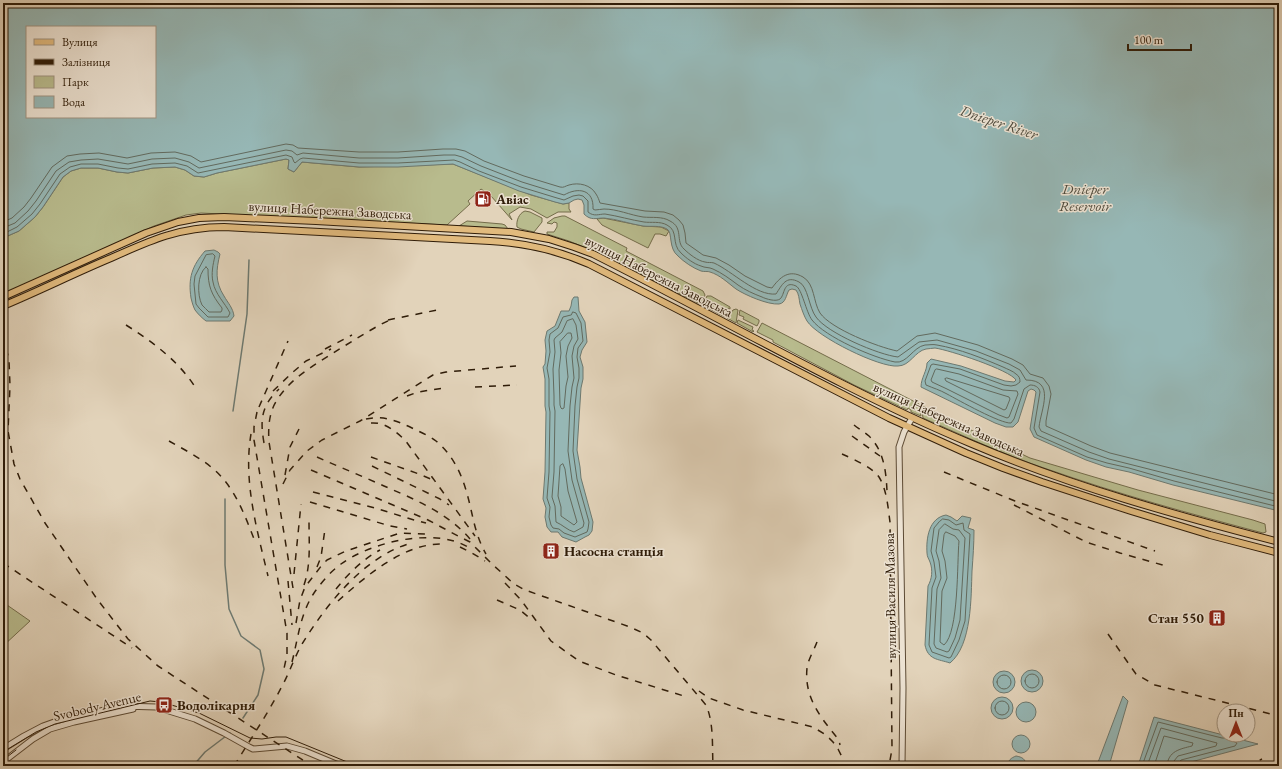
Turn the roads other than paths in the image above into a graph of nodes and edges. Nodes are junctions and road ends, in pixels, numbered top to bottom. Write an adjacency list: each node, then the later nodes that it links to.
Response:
1 (3, 297): 3 (main road, вулиця Набережна Заводська)
2 (3, 306): 4 (main road, вулиця Набережна Заводська)
3 (912, 418): 4 (street, вулиця Василя Мазова); 5 (main road, вулиця Набережна Заводська)
4 (907, 427): 6 (main road, вулиця Набережна Заводська); 11 (street, вулиця Василя Мазова)
5 (1279, 542)
6 (1279, 553)
7 (150, 706): 8 (street, Svobody Avenue); 9 (street, Svobody Avenue); 10 (street)
8 (3, 750)
9 (3, 762)
10 (342, 766)
11 (902, 766)

